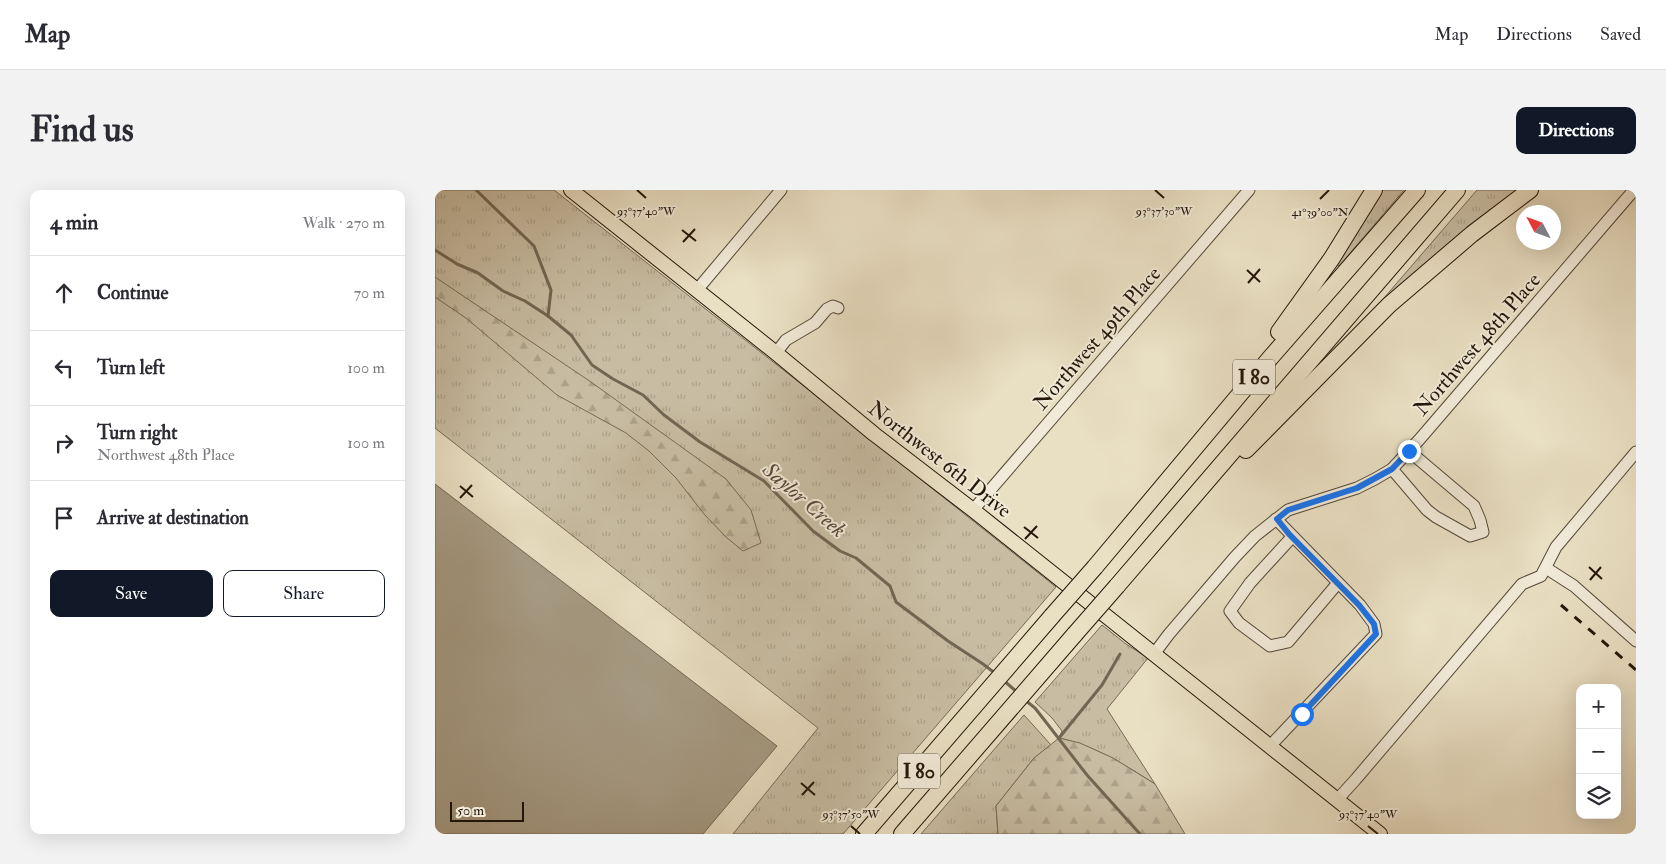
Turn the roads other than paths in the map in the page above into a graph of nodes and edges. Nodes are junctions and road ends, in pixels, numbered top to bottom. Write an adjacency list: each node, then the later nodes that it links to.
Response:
1 (571, 190): 9 (main road, Northwest 6th Drive)
2 (781, 190): 9 (street)
3 (1249, 190): 16 (street, Northwest 49th Place)
4 (1374, 190): 15 (highway)
5 (1417, 190): 15 (highway, I 80)
6 (1457, 190): 18 (highway, I 80)
7 (1530, 190): 18 (highway)
8 (1634, 190): 12 (street, Northwest 48th Place)
9 (697, 290): 11 (main road, Northwest 6th Drive)
10 (838, 308): 11 (street)
11 (776, 353): 16 (main road, Northwest 6th Drive)
12 (1409, 451): 14 (street, Northwest 48th Place); 14 (street)
13 (1636, 452): 20 (street)
14 (1392, 469): 17 (street, Northwest 48th Place)
15 (1153, 500): 26 (highway, I 80, bridge)
16 (973, 510): 23 (main road, Northwest 6th Drive)
17 (1277, 519): 19 (street); 23 (street, Northwest 48th Place)
18 (1169, 525): 27 (highway, I 80, bridge)
19 (1292, 537): 21 (street); 21 (street)
20 (1546, 568): 22 (street); 25 (street)
21 (1338, 584): 24 (street)
22 (1636, 641)
23 (1154, 654): 24 (main road, Northwest 6th Drive)
24 (1270, 746): 25 (main road, Northwest 6th Drive)
25 (1337, 800): 28 (main road, Northwest 6th Drive)
26 (864, 834)
27 (901, 834)
28 (1380, 834)

